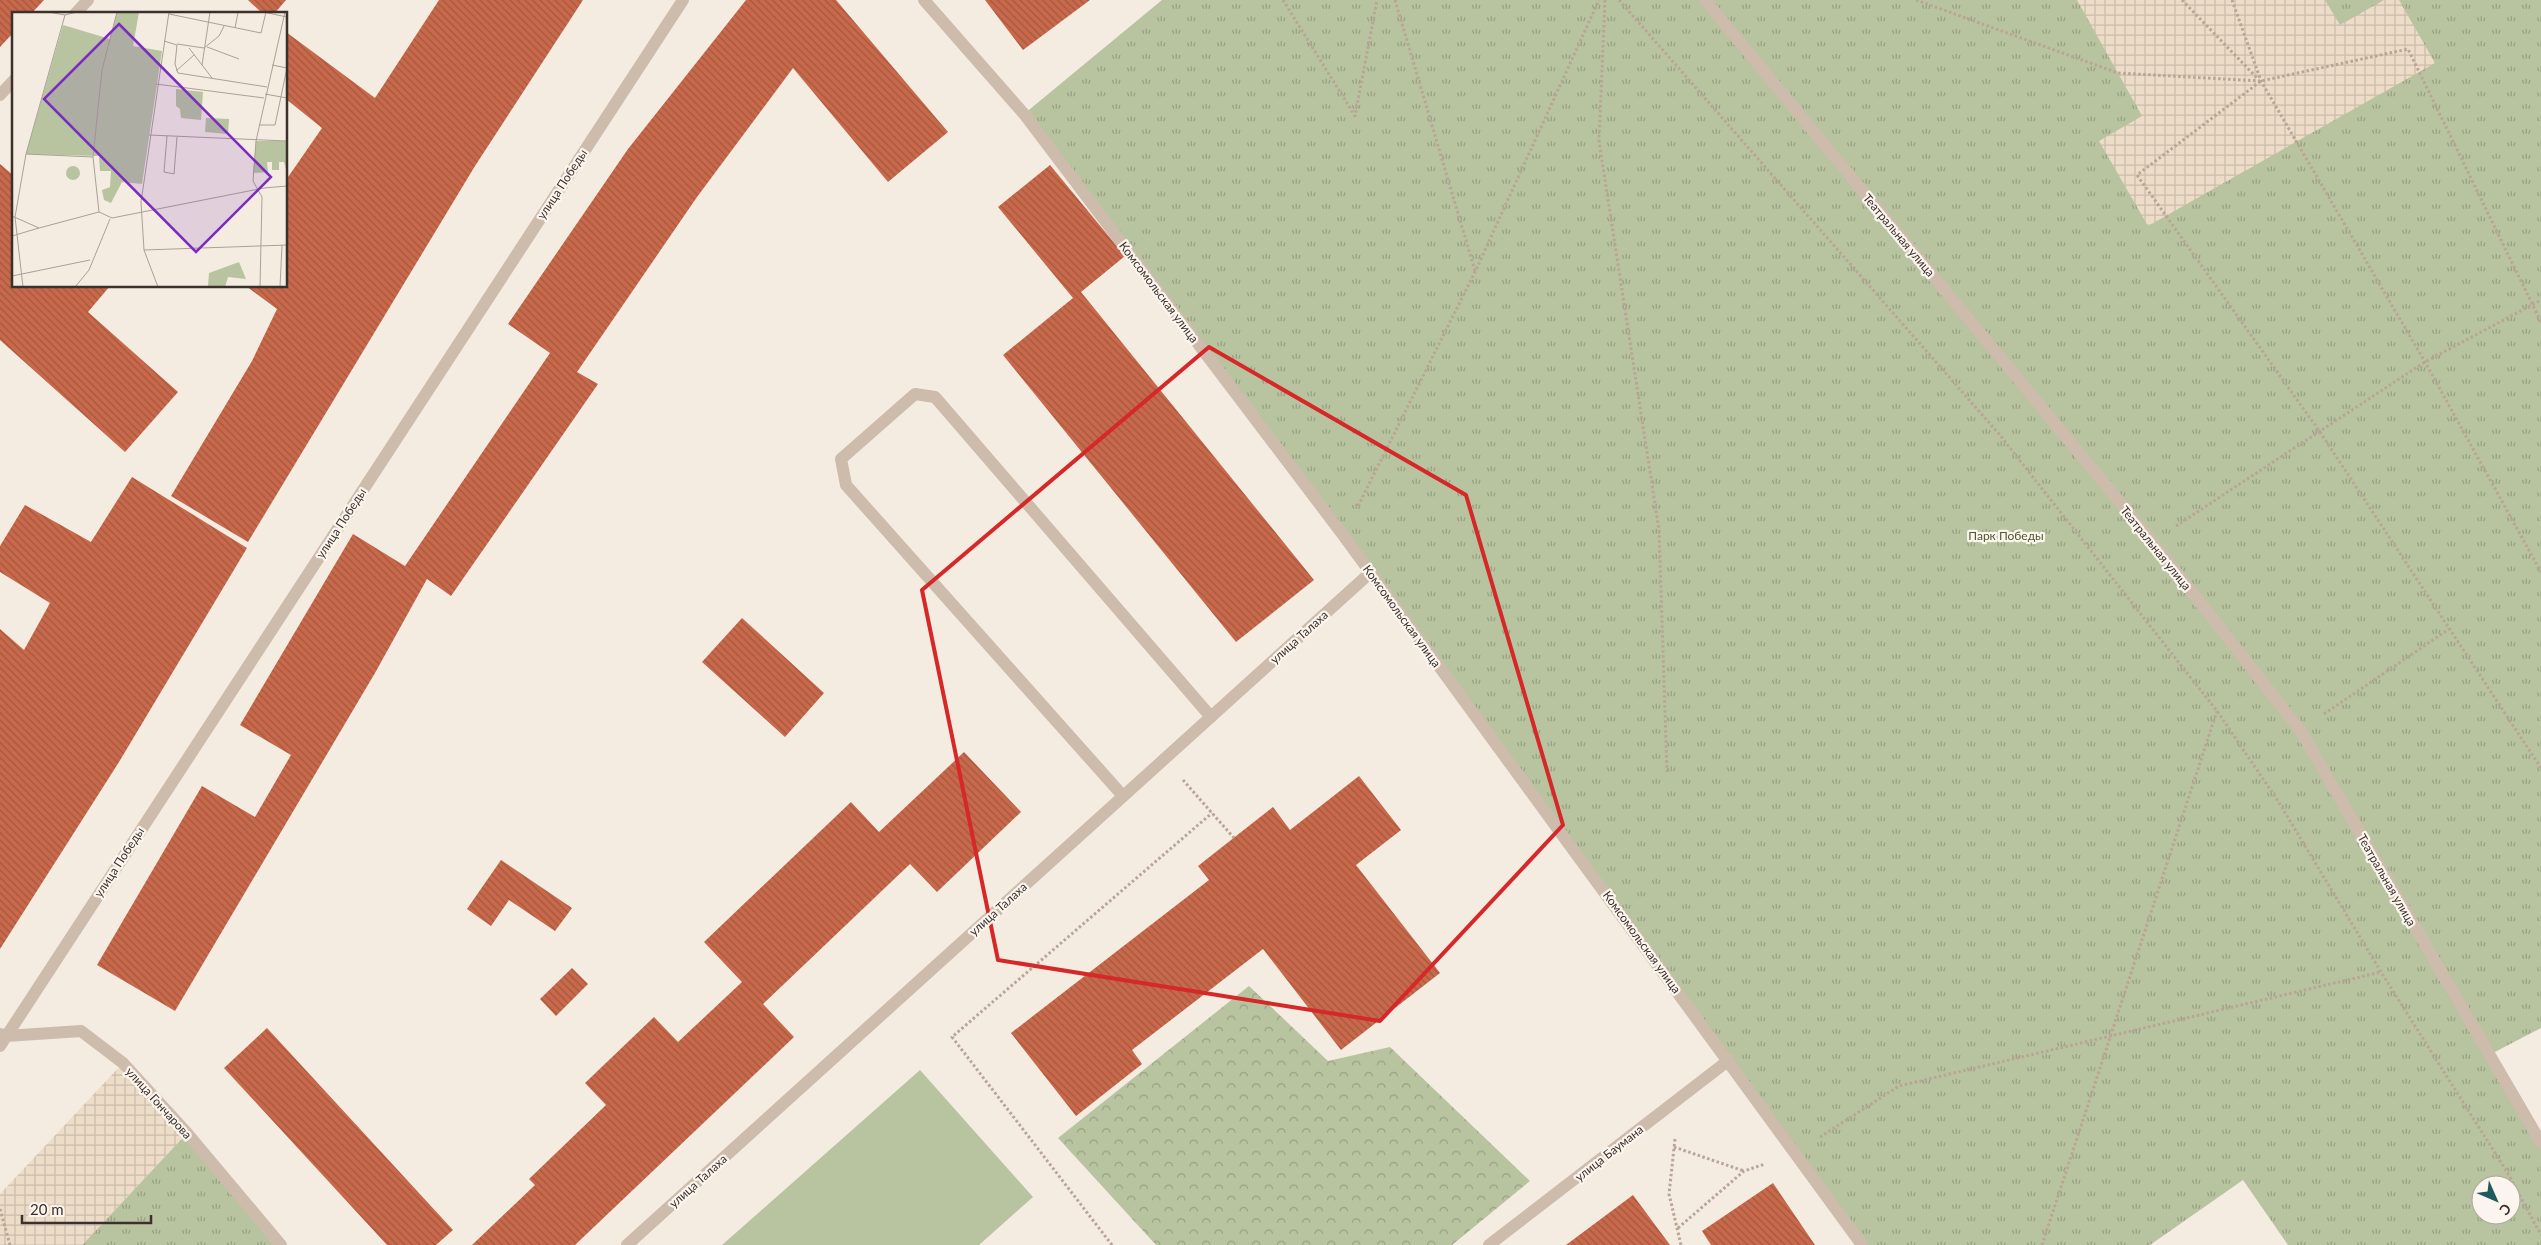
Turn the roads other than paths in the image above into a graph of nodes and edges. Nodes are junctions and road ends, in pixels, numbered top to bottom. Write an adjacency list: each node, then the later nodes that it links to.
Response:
1 (88, 0): 5 (street)
2 (683, 0): 11 (street, улица Победы)
3 (924, 0): 8 (street, Комсомольская улица)
4 (1705, 0): 13 (street, Театральная улица)
5 (77, 12)
6 (12, 82): 7 (street)
7 (0, 95)
8 (1370, 573): 9 (street, улица Талаха); 12 (street, Комсомольская улица)
9 (1210, 717): 10 (street, улица Талаха); 10 (street)
10 (1123, 796): 15 (street, улица Талаха)
11 (2, 1039): 14 (street, улица Гончарова)
12 (1729, 1060): 16 (street, улица Баумана); 17 (street, Комсомольская улица)
13 (2541, 1143)
14 (281, 1245)
15 (627, 1245)
16 (1490, 1245)
17 (1862, 1245)

